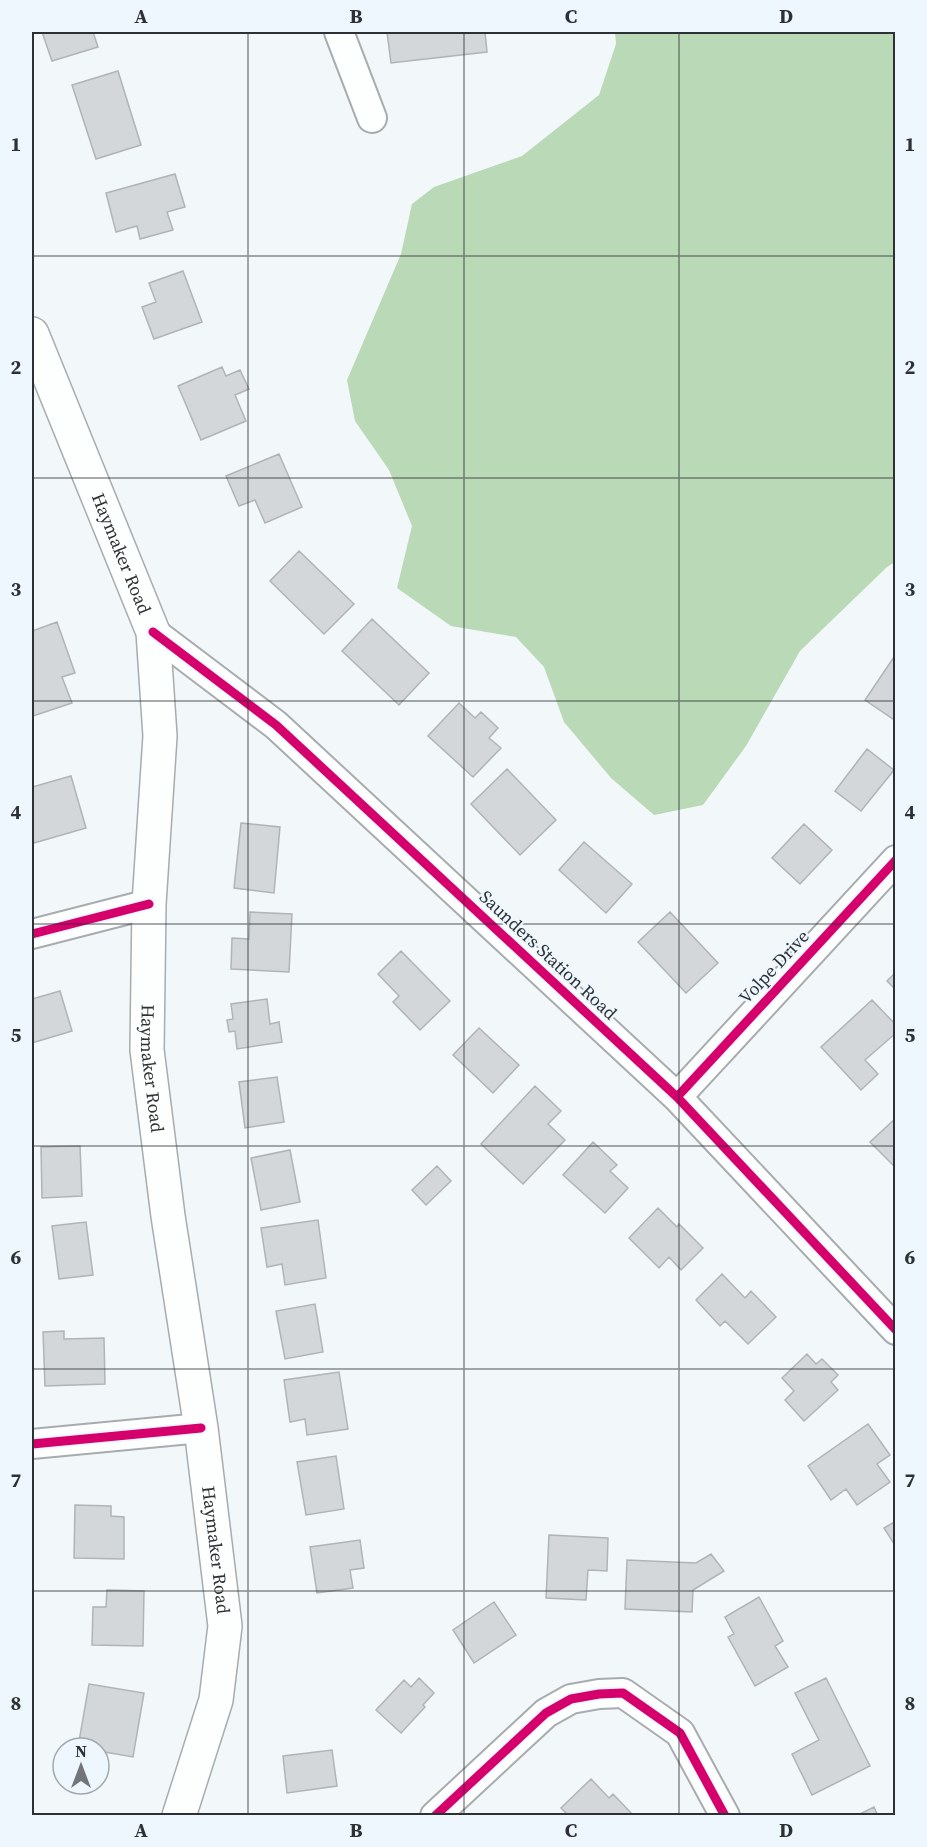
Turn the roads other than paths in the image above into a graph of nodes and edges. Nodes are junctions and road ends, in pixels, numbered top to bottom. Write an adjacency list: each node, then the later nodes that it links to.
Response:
1 (339, 32): 2 (street)
2 (372, 118)
3 (32, 334): 4 (main road, Haymaker Road)
4 (153, 632): 6 (main road, Haymaker Road); 8 (street, Saunders Station Road)
5 (896, 860): 8 (street, Volpe Drive)
6 (149, 904): 7 (street); 10 (main road, Haymaker Road)
7 (32, 934)
8 (677, 1097): 9 (street, Saunders Station Road)
9 (896, 1329)
10 (201, 1428): 11 (street); 12 (main road, Haymaker Road)
11 (32, 1444)
12 (179, 1815)
13 (435, 1815): 14 (street)
14 (725, 1815)

